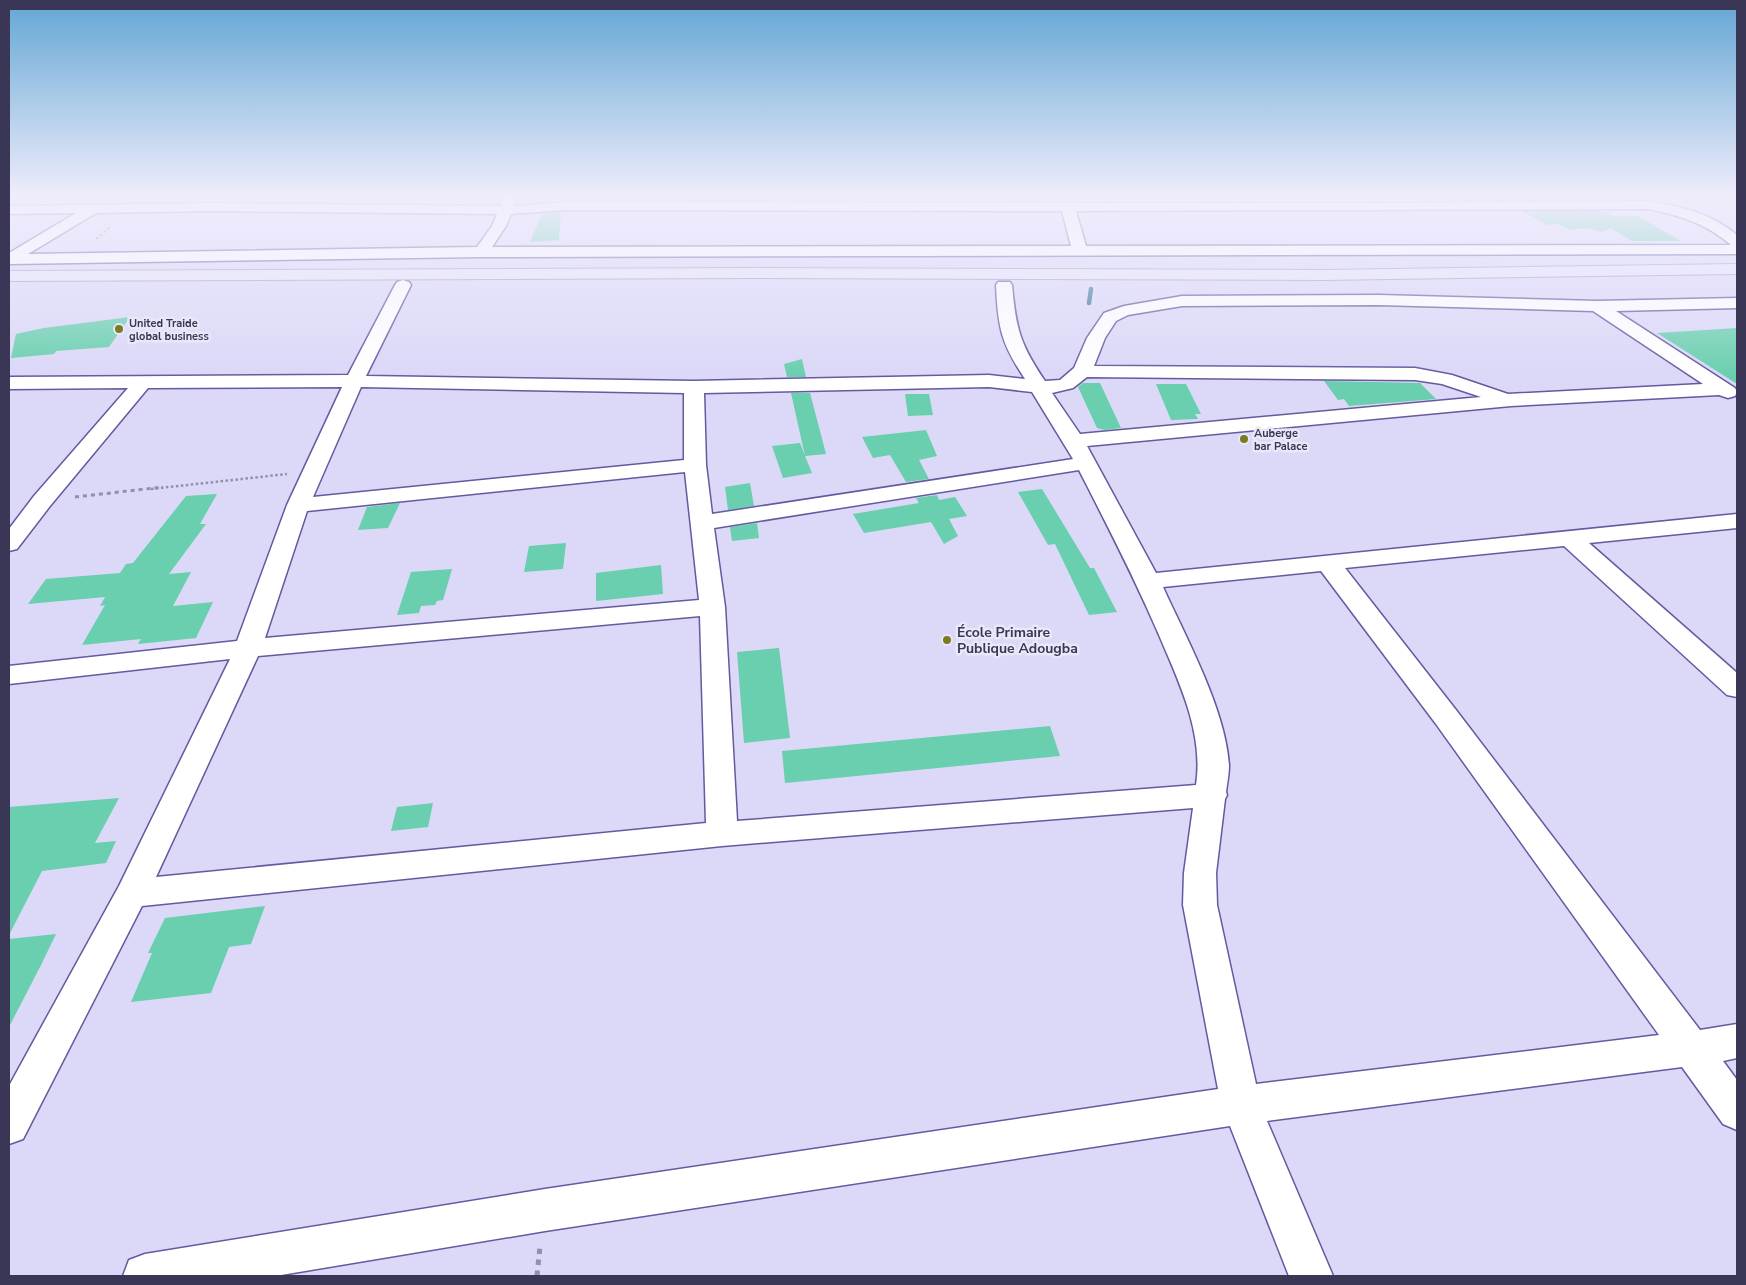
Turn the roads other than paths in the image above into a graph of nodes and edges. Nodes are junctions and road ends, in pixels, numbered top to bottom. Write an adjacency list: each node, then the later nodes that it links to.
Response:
1 (137, 257): 2 (street)
2 (9, 259)
3 (1737, 269): 4 (main road)
4 (9, 276)
5 (1737, 281): 7 (main road)
6 (403, 285): 7 (main road); 8 (main road); 13 (street)
7 (1004, 285): 16 (street)
8 (9, 287)
9 (1737, 303): 10 (street)
10 (1597, 306): 11 (street); 17 (street)
11 (1082, 371): 16 (street); 18 (street)
12 (144, 381): 13 (street); 14 (street); 22 (street)
13 (354, 381): 15 (street); 21 (street)
14 (9, 383)
15 (694, 386): 16 (street); 20 (street)
16 (1040, 387): 19 (street)
17 (1730, 393): 18 (street)
18 (1510, 400): 19 (street)
19 (1080, 452): 24 (street); 28 (street)
20 (695, 465): 21 (street); 24 (street)
21 (298, 505): 30 (street)
22 (27, 512): 26 (street)
23 (1737, 521): 25 (street)
24 (701, 523): 29 (street)
25 (1570, 539): 27 (street); 32 (street)
26 (9, 544)
27 (1328, 563): 28 (street); 37 (street)
28 (1148, 581): 33 (street)
29 (712, 607): 30 (street); 34 (street)
30 (248, 648): 31 (street); 35 (street)
31 (9, 675)
32 (1737, 688)
33 (1212, 795): 34 (street); 38 (street)
34 (722, 834): 35 (street)
35 (132, 893): 40 (street)
36 (1737, 1042): 37 (street)
37 (1690, 1049): 38 (street); 39 (street)
38 (1241, 1105): 41 (street); 42 (street)
39 (1737, 1111)
40 (9, 1125)
41 (145, 1276)
42 (1310, 1276)

